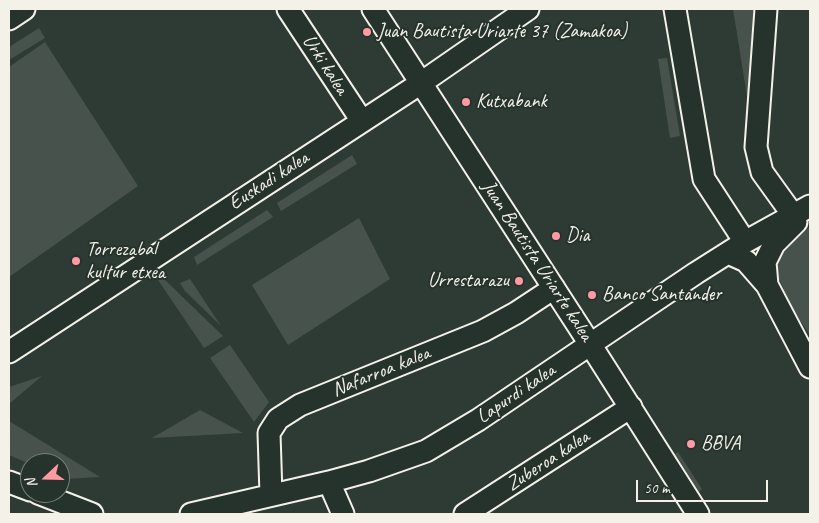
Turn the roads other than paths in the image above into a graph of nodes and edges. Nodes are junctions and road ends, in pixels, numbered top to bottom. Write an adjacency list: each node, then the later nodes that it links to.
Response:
1 (24, 9): 7 (street)
2 (288, 9): 9 (street, Urki kalea)
3 (373, 9): 8 (street, Juan Bautista Uriarte kalea)
4 (674, 9): 11 (street)
5 (766, 9): 10 (street)
6 (516, 12): 8 (street, Euskadi kalea)
7 (9, 19)
8 (421, 82): 9 (street, Euskadi kalea); 13 (street, Juan Bautista Uriarte kalea)
9 (362, 121): 15 (street, Euskadi kalea)
10 (803, 210): 11 (street, Lapurdi kalea); 12 (street)
11 (737, 248): 12 (street); 14 (street, Lapurdi kalea)
12 (767, 285): 16 (street)
13 (554, 288): 14 (street, Juan Bautista Uriarte kalea); 19 (street, Nafarroa kalea)
14 (590, 344): 17 (street, Juan Bautista Uriarte kalea); 18 (street, Lapurdi kalea)
15 (9, 352)
16 (810, 367)
17 (631, 408): 24 (street, Zuberoa kalea); 25 (street, Juan Bautista Uriarte kalea)
18 (330, 482): 19 (street, Lapurdi kalea); 23 (street)
19 (272, 495): 22 (street, Lapurdi kalea)
20 (64, 503): 21 (street)
21 (92, 514)
22 (191, 514)
23 (343, 514)
24 (465, 514)
25 (698, 514)

